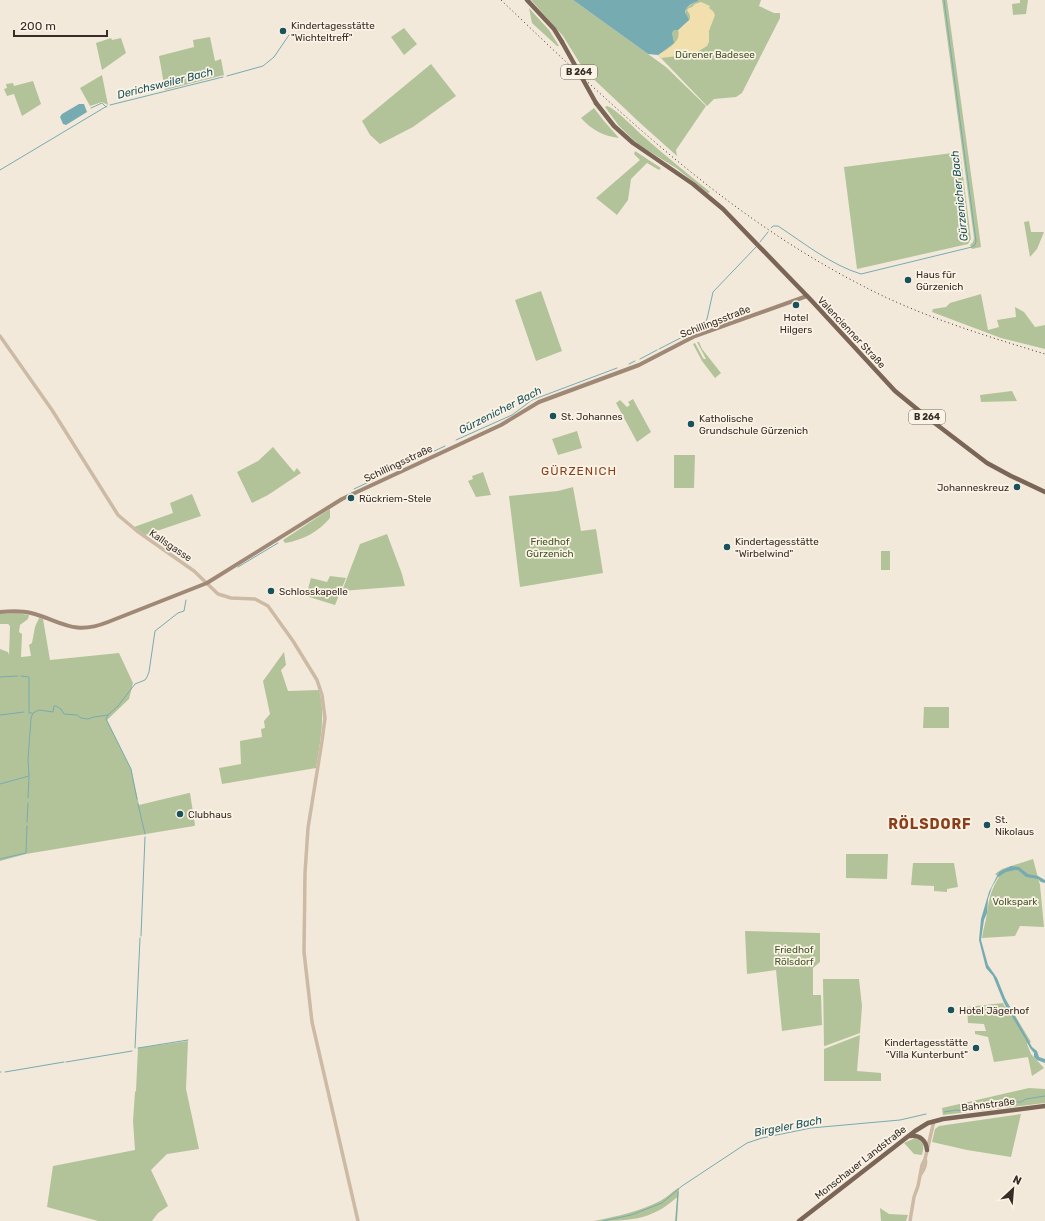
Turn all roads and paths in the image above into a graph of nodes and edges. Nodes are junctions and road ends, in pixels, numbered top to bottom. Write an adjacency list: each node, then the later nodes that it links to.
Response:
1 (528, 0): 2 (main road, Valencienner Straße / B 264, bridge)
2 (807, 296): 4 (main road, Valencienner Straße / B 264); 5 (main road, Schillingsstraße)
3 (0, 336): 5 (street, Kallsgasse)
4 (1045, 492)
5 (207, 583): 6 (main road, Schillingsstraße); 11 (street, Kallsgasse)
6 (0, 612)
7 (1045, 1106): 8 (main road, Bahnstraße)
8 (934, 1121): 9 (main road, Monschauer Landstraße); 10 (street)
9 (908, 1136): 10 (main road); 12 (main road, Monschauer Landstraße)
10 (927, 1150): 13 (street)
11 (358, 1221)
12 (799, 1221)
13 (910, 1221)

